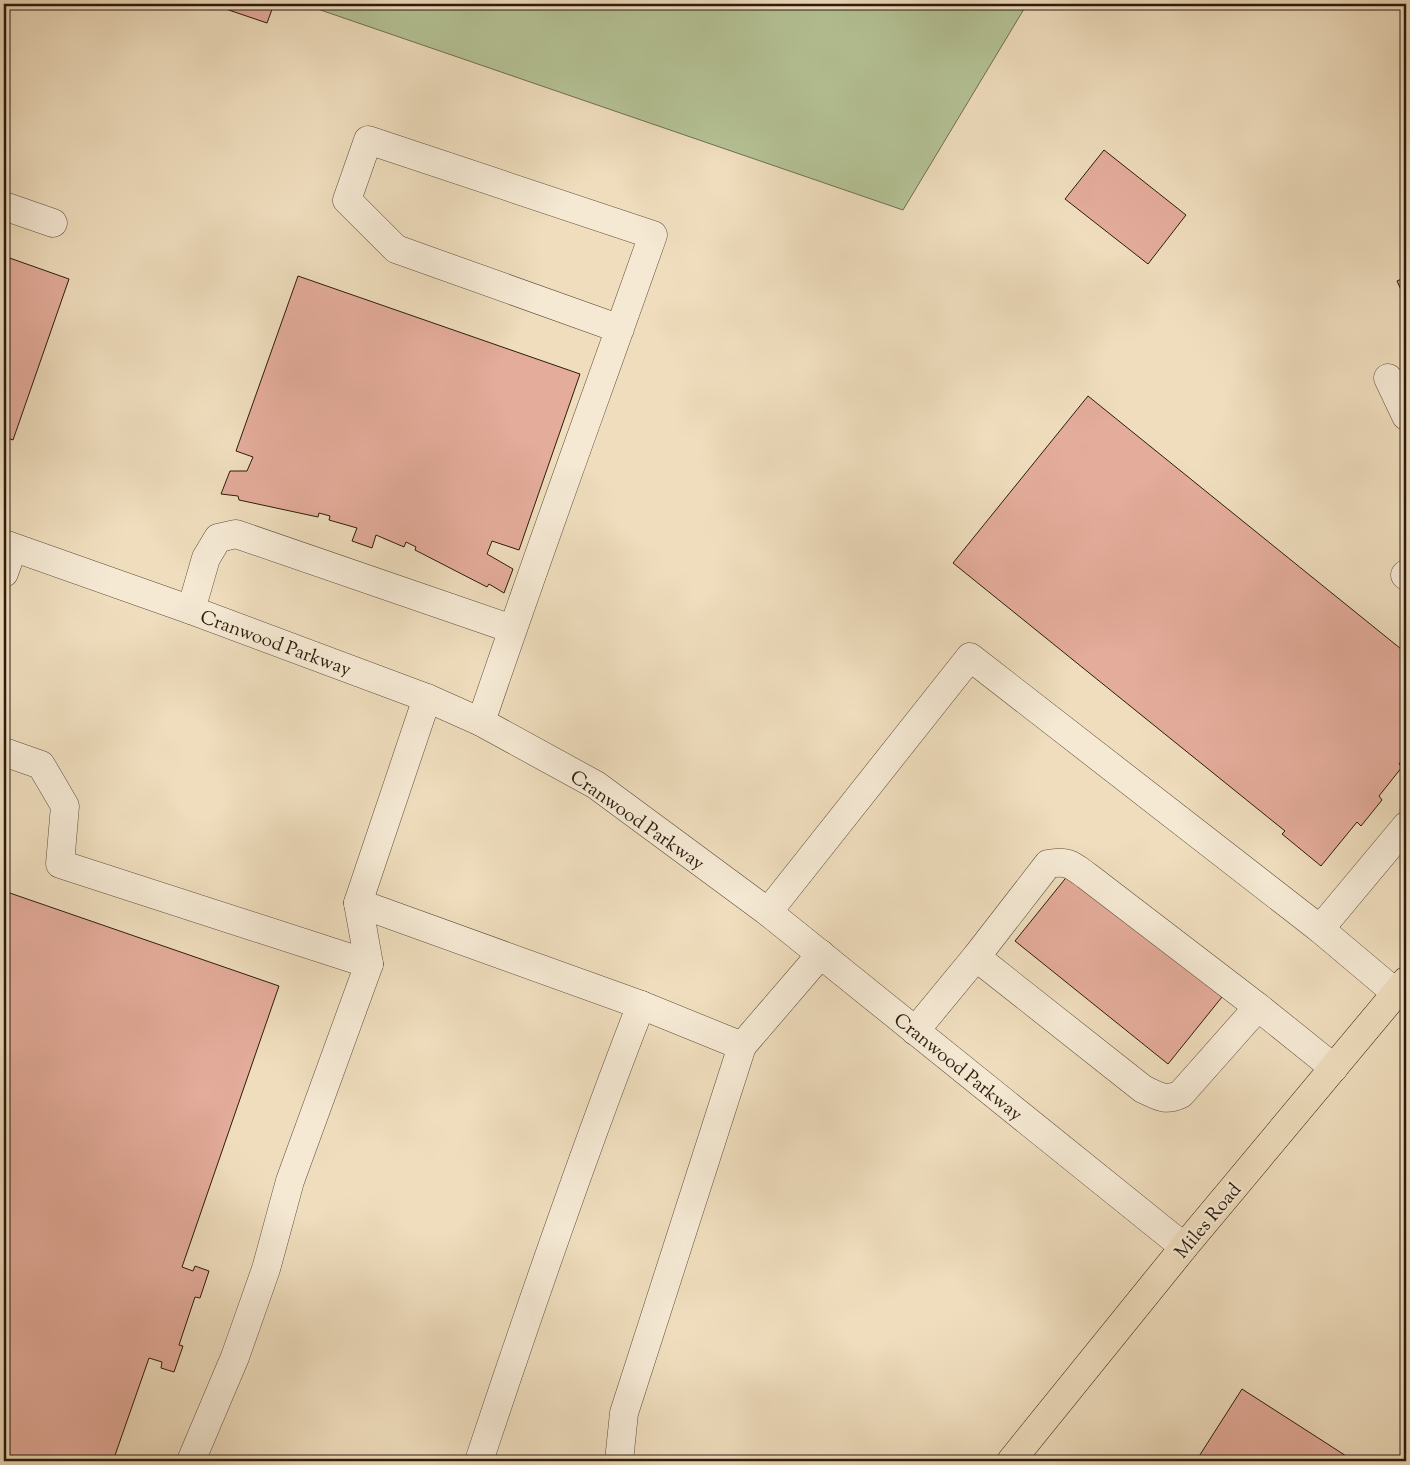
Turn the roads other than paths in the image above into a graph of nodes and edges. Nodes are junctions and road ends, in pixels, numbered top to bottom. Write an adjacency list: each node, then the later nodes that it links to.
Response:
1 (4, 206): 2 (street)
2 (53, 223)
3 (620, 329): 3 (street); 9 (street)
4 (1388, 378): 5 (street)
5 (1406, 416)
6 (8, 546): 7 (street); 8 (street, Cranwood Parkway)
7 (4, 573)
8 (191, 610): 9 (street); 10 (street, Cranwood Parkway)
9 (512, 630): 11 (street)
10 (427, 698): 11 (street, Cranwood Parkway); 14 (street)
11 (481, 722): 15 (street, Cranwood Parkway)
12 (4, 752): 19 (street)
13 (1406, 826): 16 (street)
14 (358, 902): 19 (street); 21 (street)
15 (768, 912): 16 (street); 17 (street, Cranwood Parkway)
16 (1320, 929): 20 (street)
17 (821, 954): 23 (street, Cranwood Parkway); 24 (street)
18 (976, 957): 22 (street); 22 (street); 23 (street)
19 (369, 964): 27 (street)
20 (1401, 987): 25 (main road, Miles Road)
21 (641, 1005): 24 (street); 28 (street)
22 (1258, 1007): 25 (street)
23 (915, 1031): 26 (street, Cranwood Parkway)
24 (742, 1046): 29 (street)
25 (1334, 1068): 26 (main road, Miles Road)
26 (1184, 1247): 30 (main road, Miles Road)
27 (191, 1461)
28 (479, 1461)
29 (619, 1461)
30 (1011, 1461)

